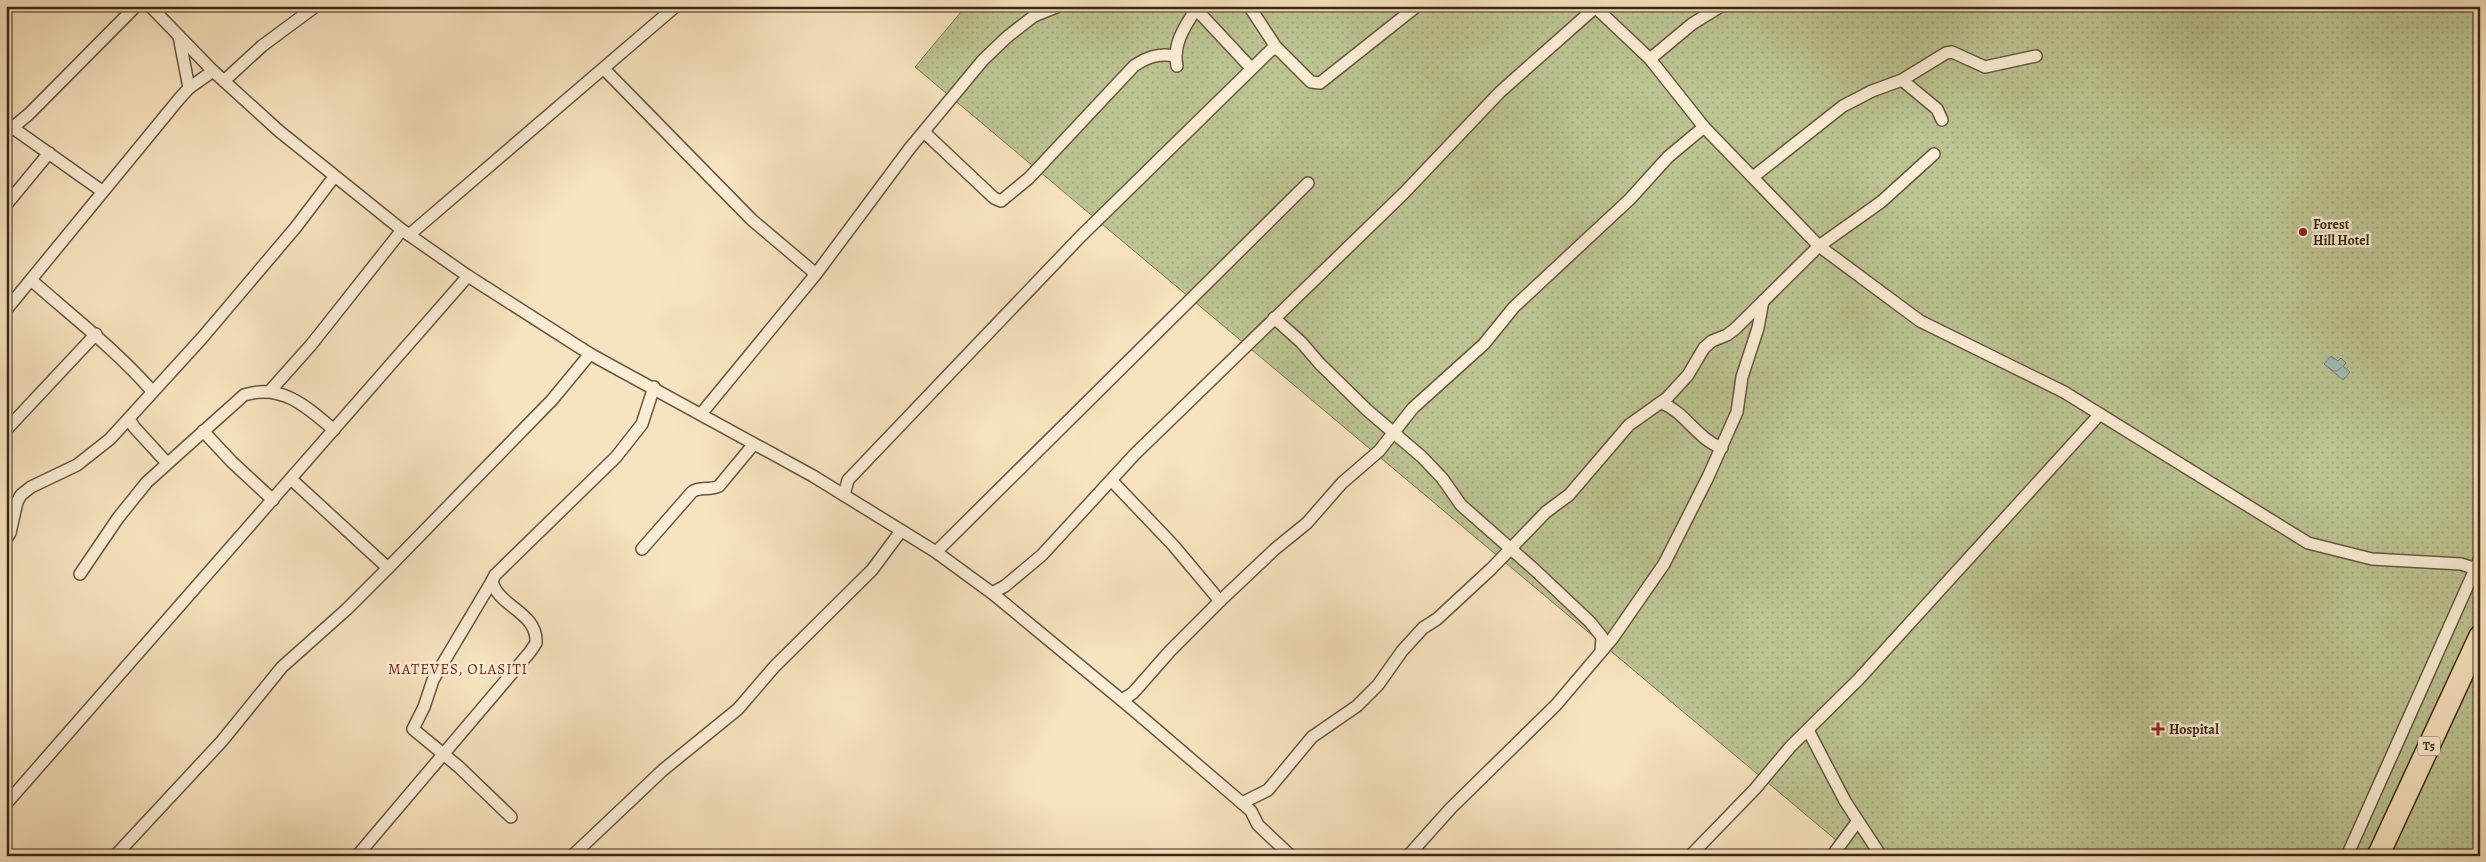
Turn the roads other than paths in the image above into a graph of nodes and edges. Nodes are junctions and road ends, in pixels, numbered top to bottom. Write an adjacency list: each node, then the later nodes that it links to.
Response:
1 (136, 6): 25 (street)
2 (150, 6): 13 (street)
3 (316, 6): 21 (street)
4 (676, 6): 18 (street)
5 (1042, 6): 12 (street)
6 (1058, 6): 12 (street)
7 (1249, 6): 14 (street)
8 (1417, 6): 14 (street)
9 (1721, 6): 16 (street)
10 (1595, 7): 16 (street); 41 (street)
11 (1197, 8): 17 (street); 26 (street)
12 (1034, 16): 26 (street)
13 (179, 36): 19 (street); 22 (street)
14 (1276, 47): 17 (street)
15 (2036, 56): 20 (street)
16 (1650, 59): 24 (street)
17 (1251, 68): 60 (street)
18 (604, 69): 34 (street); 36 (street)
19 (214, 71): 21 (street); 22 (street)
20 (1902, 80): 23 (street); 30 (street)
21 (224, 81): 29 (street)
22 (189, 88): 32 (street)
23 (1942, 120)
24 (1704, 127): 30 (street); 54 (street)
25 (10, 130): 27 (street)
26 (924, 132): 36 (street)
27 (49, 153): 32 (street); 33 (street)
28 (1934, 154): 35 (street)
29 (334, 177): 34 (street); 45 (street)
30 (1753, 177): 35 (street)
31 (1308, 183): 66 (street)
32 (102, 191): 38 (street)
33 (6, 204)
34 (406, 232): 37 (street); 46 (street)
35 (1819, 246): 39 (street); 49 (street)
36 (816, 274): 48 (street)
37 (468, 276): 43 (street); 52 (street)
38 (31, 280): 40 (street); 42 (street)
39 (1763, 301): 47 (street); 56 (street)
40 (6, 310)
41 (1274, 318): 54 (street); 59 (street)
42 (96, 334): 45 (street); 51 (street)
43 (590, 354): 44 (street); 68 (street)
44 (654, 387): 48 (street); 70 (street)
45 (152, 391): 50 (street)
46 (270, 391): 52 (street); 53 (street)
47 (1662, 403): 56 (street); 65 (street)
48 (701, 414): 55 (street)
49 (2100, 414): 67 (street); 76 (street)
50 (129, 419): 57 (street); 63 (street)
51 (7, 429)
52 (334, 430): 58 (street)
53 (203, 431): 57 (street); 61 (street)
54 (1393, 432): 65 (street); 72 (street)
55 (753, 445): 60 (street); 64 (street)
56 (1722, 448): 74 (street)
57 (167, 463): 69 (street)
58 (291, 479): 61 (street); 68 (street)
59 (1112, 481): 71 (street); 72 (street)
60 (844, 495): 62 (street)
61 (273, 500): 79 (street)
62 (901, 531): 66 (street); 85 (street)
63 (6, 539)
64 (642, 548)
65 (1510, 548): 74 (street); 78 (street)
66 (936, 552): 71 (street)
67 (2478, 565): 90 (street)
68 (388, 568): 83 (street)
69 (80, 574)
70 (492, 581): 77 (street); 77 (street)
71 (992, 593): 75 (street)
72 (1220, 601): 75 (street)
73 (2480, 636): 91 (highway, T5)
74 (1601, 652): 82 (street)
75 (1122, 700): 78 (street)
76 (1808, 730): 81 (street); 87 (street)
77 (443, 755): 80 (street); 84 (street)
78 (1242, 803): 86 (street)
79 (6, 804)
80 (511, 817)
81 (1857, 822): 88 (street); 89 (street)
82 (1410, 855)
83 (115, 856)
84 (357, 856)
85 (572, 856)
86 (1291, 856)
87 (1690, 856)
88 (1832, 856)
89 (1881, 856)
90 (2347, 856)
91 (2378, 856)

